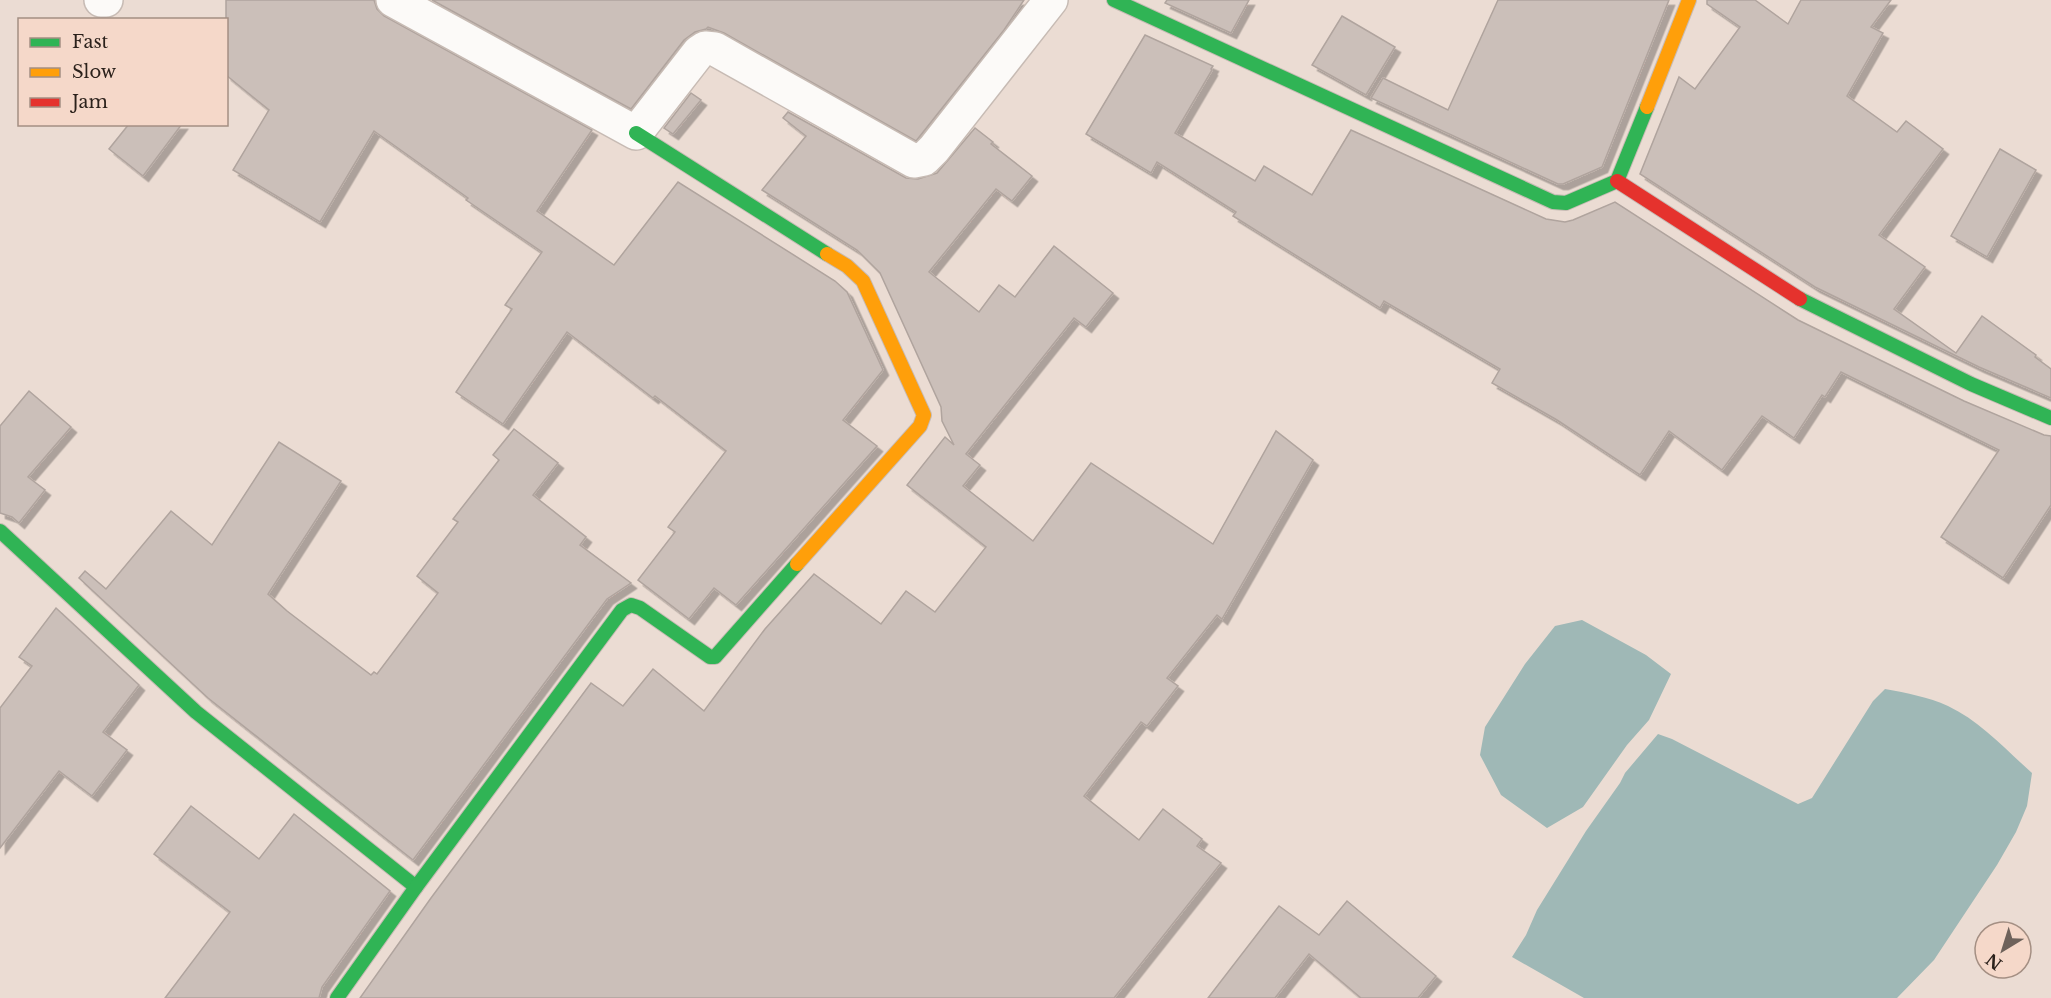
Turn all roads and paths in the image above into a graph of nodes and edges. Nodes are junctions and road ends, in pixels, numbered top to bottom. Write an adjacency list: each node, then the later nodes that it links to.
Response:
1 (100, 0): 2 (street)
2 (106, 0)
3 (393, 0): 7 (street)
4 (1052, 0): 7 (street)
5 (1114, 0): 8 (street)
6 (1689, 0): 8 (street)
7 (636, 133): 11 (street)
8 (1617, 181): 9 (street)
9 (2051, 418)
10 (0, 531): 11 (street)
11 (416, 887): 12 (street)
12 (337, 998)

